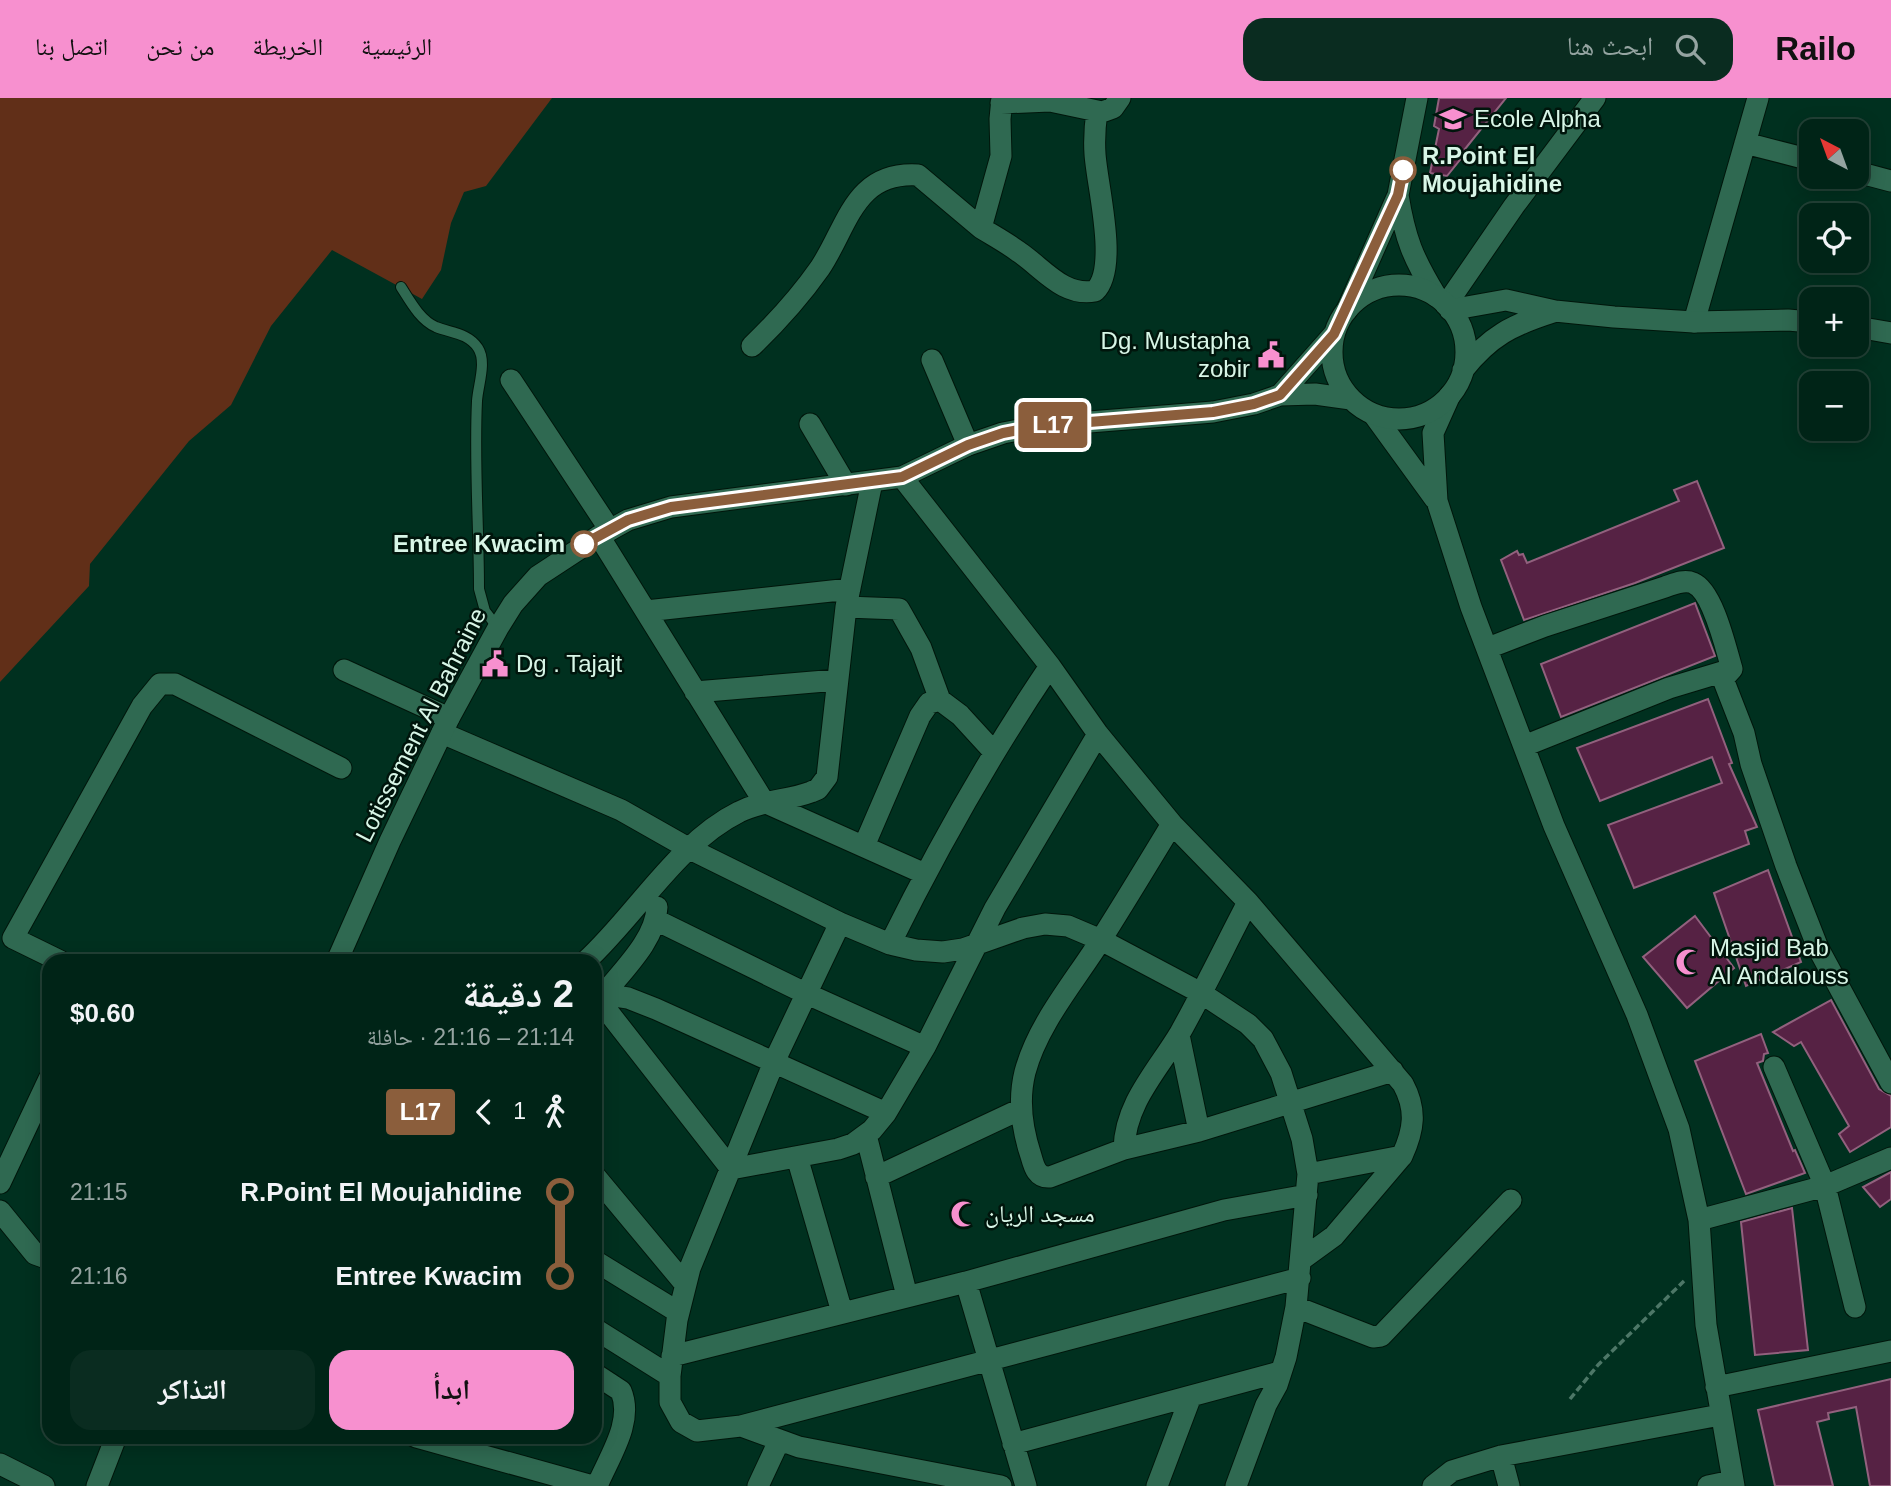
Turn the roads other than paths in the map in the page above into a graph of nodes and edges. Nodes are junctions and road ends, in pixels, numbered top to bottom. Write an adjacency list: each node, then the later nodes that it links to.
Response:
1 (1120, 98): 6 (street)
2 (1417, 98): 11 (street)
3 (1595, 98): 14 (street)
4 (1758, 98): 7 (street)
5 (1002, 101): 6 (street); 12 (street)
6 (1097, 111): 12 (street)
7 (1745, 143): 8 (street); 17 (street)
8 (1799, 157)
9 (1869, 175): 10 (street)
10 (1891, 181)
11 (1398, 195): 14 (street); 15 (street)
12 (981, 228): 22 (street)
13 (401, 287): 39 (lane)
14 (1444, 304): 15 (street); 16 (street); 24 (street)
15 (1347, 310): 21 (street)
16 (1555, 311): 17 (street); 24 (street)
17 (1694, 322): 18 (street)
18 (1799, 322)
19 (1869, 329): 20 (street)
20 (1891, 333)
21 (1334, 334): 26 (street); 28 (street)
22 (752, 346)
23 (932, 360): 31 (street)
24 (1463, 370): 27 (street)
25 (511, 380): 36 (street)
26 (1280, 395): 28 (street, Lotissement Al Bahraine); 31 (street, Lotissement Al Bahraine)
27 (1450, 395): 29 (street); 35 (street)
28 (1350, 399): 29 (street)
29 (1374, 415): 35 (street)
30 (810, 424): 34 (street)
31 (968, 445): 32 (street, Lotissement Al Bahraine)
32 (902, 477): 33 (street, Lotissement Al Bahraine); 41 (street)
33 (872, 482): 34 (street, Lotissement Al Bahraine); 37 (street)
34 (846, 485): 36 (street, Lotissement Al Bahraine)
35 (1437, 501): 40 (street)
36 (604, 533): 38 (street); 39 (street, Lotissement Al Bahraine)
37 (848, 598): 38 (street); 44 (street); 46 (street)
38 (646, 611): 45 (street)
39 (498, 628): 47 (street, Lotissement Al Bahraine)
40 (1488, 648): 42 (street); 49 (street)
41 (1050, 666): 48 (street); 50 (street)
42 (1732, 669): 49 (street); 78 (street)
43 (344, 670): 47 (street)
44 (837, 680): 45 (street); 52 (street)
45 (695, 692): 52 (street)
46 (940, 700): 50 (street); 54 (street)
47 (446, 726): 55 (street); 65 (street, Lotissement Al Bahraine)
48 (1098, 734): 53 (street); 62 (street)
49 (1524, 746): 97 (street)
50 (993, 751): 56 (street)
51 (341, 768): 64 (street)
52 (764, 802): 54 (street); 55 (street)
53 (1172, 824): 58 (street); 61 (street)
54 (864, 846): 56 (street)
55 (688, 848): 57 (street); 60 (street)
56 (925, 874): 63 (street)
57 (651, 892): 59 (street); 66 (street)
58 (1248, 902): 70 (street); 77 (street)
59 (656, 920): 68 (street); 69 (street)
60 (840, 923): 63 (street); 69 (street)
61 (1101, 940): 62 (street); 70 (street); 81 (street)
62 (979, 942): 63 (street); 74 (street)
63 (890, 944)
64 (6, 945): 67 (street)
65 (340, 954)
66 (593, 954)
67 (42, 956)
68 (602, 990)
69 (805, 993): 74 (street); 75 (street)
70 (1200, 993): 73 (street); 80 (street)
71 (602, 995): 75 (street)
72 (602, 999): 89 (street)
73 (1179, 1035): 83 (street); 85 (street)
74 (925, 1047): 82 (street)
75 (774, 1062): 82 (street); 89 (street)
76 (1774, 1067): 94 (street)
77 (1393, 1071): 80 (street); 86 (street)
78 (1891, 1083)
79 (42, 1094): 91 (street)
80 (1290, 1105): 83 (street); 93 (street)
81 (1021, 1109): 85 (street); 90 (street)
82 (886, 1113): 84 (street)
83 (1199, 1131): 85 (street)
84 (866, 1135): 87 (street); 90 (street)
85 (1124, 1149)
86 (1402, 1156): 93 (street); 100 (street)
87 (797, 1157): 89 (street); 107 (street)
88 (1891, 1158): 94 (street)
89 (731, 1169): 102 (street)
90 (876, 1177): 103 (street)
91 (0, 1183)
92 (602, 1185): 102 (street)
93 (1308, 1185): 100 (street); 101 (street)
94 (1825, 1186): 97 (street); 105 (street)
95 (1511, 1200): 104 (street)
96 (0, 1211): 98 (street)
97 (1699, 1220): 114 (street)
98 (42, 1256)
99 (602, 1265): 106 (street)
100 (1301, 1269): 104 (street); 110 (street)
101 (966, 1282): 103 (street); 110 (street)
102 (685, 1284): 106 (street)
103 (907, 1296): 107 (street)
104 (1296, 1307): 112 (street)
105 (1855, 1307)
106 (678, 1312): 111 (street)
107 (842, 1312): 111 (street)
108 (602, 1332): 111 (street)
109 (1891, 1351): 114 (street)
110 (987, 1360): 117 (street); 121 (street)
111 (671, 1366): 117 (street)
112 (1280, 1372): 115 (street); 132 (street)
113 (602, 1379): 127 (street)
114 (1716, 1387): 116 (street)
115 (1191, 1396): 121 (street); 131 (street)
116 (1720, 1415): 122 (street); 124 (street)
117 (741, 1426): 118 (street)
118 (779, 1441): 128 (street); 129 (street)
119 (113, 1444): 126 (street)
120 (442, 1444): 127 (street)
121 (1013, 1444): 130 (street)
122 (1501, 1456): 133 (street); 134 (street)
123 (0, 1464): 125 (street)
124 (1733, 1483): 135 (street)
125 (44, 1486)
126 (97, 1486)
127 (595, 1486)
128 (758, 1486)
129 (1001, 1486)
130 (1026, 1486)
131 (1157, 1486)
132 (1236, 1486)
133 (1433, 1486)
134 (1509, 1486)
135 (1708, 1486)

